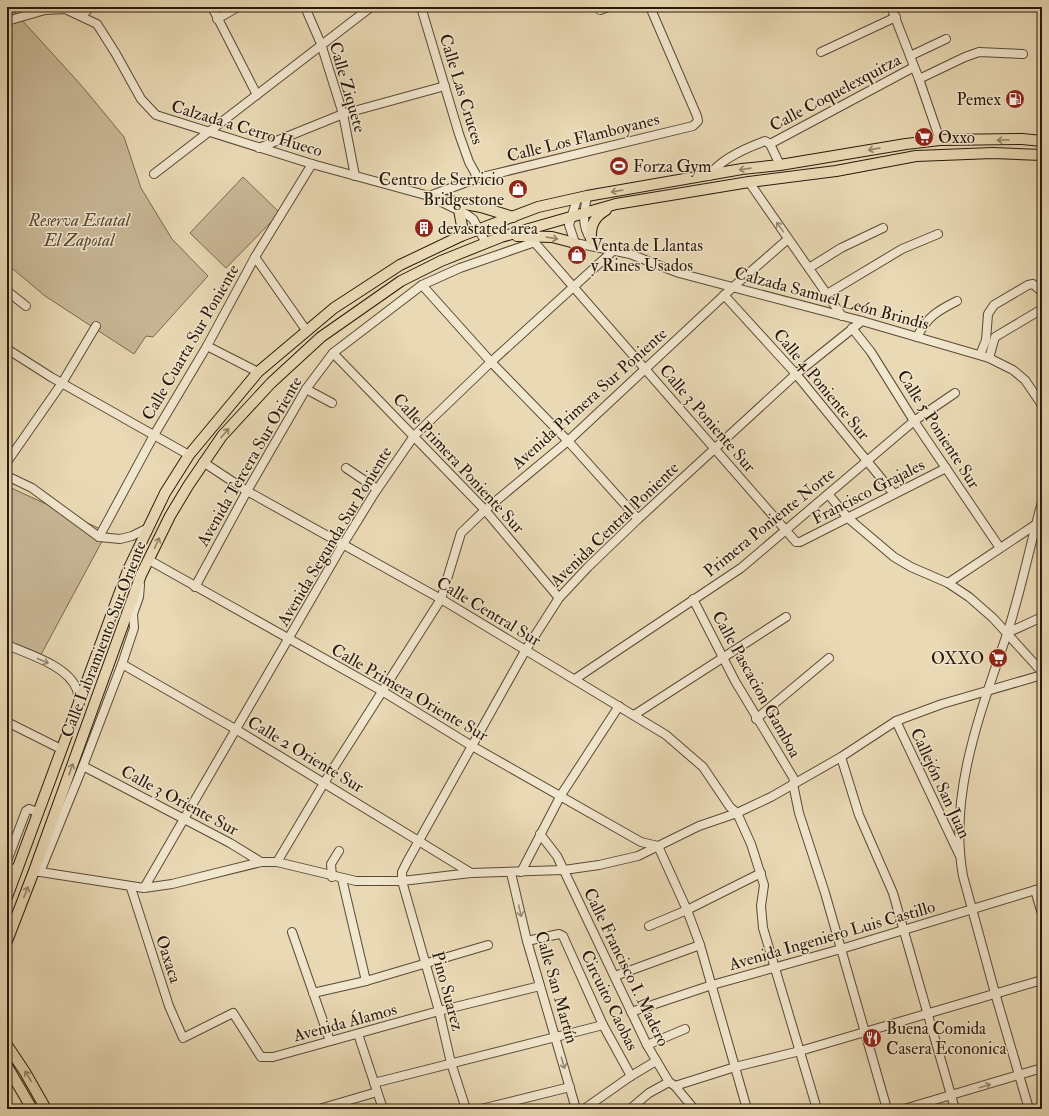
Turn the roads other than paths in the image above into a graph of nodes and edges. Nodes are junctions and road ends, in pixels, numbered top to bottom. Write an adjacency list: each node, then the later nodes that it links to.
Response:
1 (90, 7): 10 (street)
2 (212, 7): 12 (street)
3 (238, 7): 12 (street)
4 (371, 7): 15 (street)
5 (421, 7): 21 (street, Calle Las Cruces)
6 (650, 7): 35 (street, Calle Los Flamboyanes)
7 (891, 7): 11 (street)
8 (65, 8): 10 (street, Calzada a Cerro Hueco); 13 (street, Calzada a Cerro Hueco)
9 (309, 9): 15 (street, Calle Ziquete)
10 (82, 16): 24 (street, Calzada a Cerro Hueco)
11 (896, 17): 16 (street); 18 (street)
12 (217, 19): 22 (street)
13 (7, 20)
14 (946, 39): 18 (street)
15 (321, 44): 22 (street); 23 (street, Calle Ziquete)
16 (821, 52)
17 (1023, 54): 20 (street)
18 (910, 56): 19 (street)
19 (914, 67): 20 (street); 27 (street, Calle Coquelexquitza)
20 (919, 79): 25 (street)
21 (445, 86): 23 (street); 35 (street, Calle Las Cruces)
22 (258, 95): 24 (street)
23 (343, 114): 28 (street); 33 (street, Calle Ziquete)
24 (209, 132): 28 (street, Calzada a Cerro Hueco); 32 (street)
25 (940, 140): 26 (main road, Calle Libramiento Sur Oriente, one-way to 25); 31 (main road, Calle Libramiento Sur Oriente, one-way to 31)
26 (1042, 141)
27 (770, 144): 31 (street); 34 (street)
28 (260, 148): 30 (street, Calzada a Cerro Hueco)
29 (1042, 155): 36 (main road, Calle Libramiento Sur Oriente)
30 (312, 164): 33 (street, Calzada a Cerro Hueco); 55 (street, Calle Cuarta Sur Poniente)
31 (780, 165): 34 (main road, Calle Libramiento Sur Oriente, one-way to 34)
32 (154, 174)
33 (355, 176): 37 (street, Calzada a Cerro Hueco)
34 (709, 176): 38 (main road, Calle Libramiento Sur Oriente, one-way to 38)
35 (478, 178): 37 (street, Calle Los Flamboyanes)
36 (749, 182): 39 (main road, Calle Libramiento Sur Oriente); 50 (street, one-way to 36)
37 (431, 197): 40 (street, Calzada a Cerro Hueco); 42 (main road)
38 (582, 197): 41 (street); 42 (main road, Calle Libramiento Sur Oriente); 43 (street)
39 (616, 204): 41 (main road, Calle Libramiento Sur Oriente); 53 (main road)
40 (459, 210): 45 (street, Calzada a Cerro Hueco); 47 (main road)
41 (584, 214): 43 (main road, Calle Libramiento Sur Oriente); 53 (street)
42 (513, 217): 45 (main road, Calle Libramiento Sur Oriente)
43 (570, 217): 48 (main road, Calle Libramiento Sur Oriente); 52 (street)
44 (883, 228): 56 (street)
45 (479, 229): 47 (main road, Calle Libramiento Sur Oriente); 51 (street, Calzada a Cerro Hueco)
46 (938, 234): 62 (street)
47 (461, 236): 71 (main road, Calle Libramiento Sur Oriente)
48 (501, 238): 49 (main road); 51 (main road, Calle Libramiento Sur Oriente)
49 (532, 239): 52 (main road, one-way to 52); 57 (street, Avenida Tercera Sur Oriente); 59 (street, Calle 3 Poniente Sur)
50 (788, 239): 56 (street); 58 (street, Avenida Primera Sur Poniente)
51 (486, 243): 94 (main road, Calle Libramiento Sur Oriente, one-way to 51)
52 (575, 243): 53 (street, Calzada Samuel León Brindis)
53 (594, 243): 54 (street, Calzada Samuel León Brindis)
54 (614, 250): 58 (street, Calzada Samuel León Brindis); 59 (street, Avenida Segunda Sur Poniente)
55 (255, 257): 71 (street); 73 (street, Calle Cuarta Sur Poniente)
56 (809, 268): 62 (street)
57 (422, 285): 75 (street, Avenida Tercera Sur Oriente); 78 (street)
58 (733, 287): 63 (street, Avenida Primera Sur Poniente); 67 (street, Calzada Samuel León Brindis)
59 (574, 288): 78 (street, Avenida Segunda Sur Poniente); 79 (street, Calle 3 Poniente Sur)
60 (7, 291): 65 (street)
61 (1042, 292): 76 (street)
62 (827, 294): 67 (street)
63 (724, 295): 79 (street, Avenida Primera Sur Poniente); 81 (street, Calle 4 Poniente Sur)
64 (957, 301): 72 (street)
65 (26, 306)
66 (1042, 309): 77 (street)
67 (842, 316): 68 (street, Calzada Samuel León Brindis)
68 (862, 321): 70 (street, Avenida Central Poniente); 72 (street, Calzada Samuel León Brindis)
69 (96, 326): 82 (street)
70 (852, 328): 81 (street, Avenida Central Poniente); 87 (street, Calle 5 Poniente Sur)
71 (306, 330): 80 (main road, Calle Libramiento Sur Oriente)
72 (917, 337): 76 (street, Calzada Samuel León Brindis)
73 (207, 346): 80 (street); 88 (street, Calle Cuarta Sur Poniente)
74 (7, 349): 82 (street)
75 (333, 353): 83 (street, Avenida Tercera Sur Oriente); 89 (street, Calle Primera Poniente Sur)
76 (980, 355): 77 (street, Calzada Samuel León Brindis)
77 (989, 358): 86 (street, Calzada Samuel León Brindis)
78 (491, 362): 89 (street, Avenida Segunda Sur Poniente); 90 (street)
79 (646, 368): 90 (street, Avenida Primera Sur Poniente); 91 (street, Calle 3 Poniente Sur)
80 (258, 372): 92 (main road, Calle Libramiento Sur Oriente)
81 (796, 374): 91 (street, Avenida Central Poniente); 95 (street, Calle 4 Poniente Sur)
82 (62, 383): 88 (street); 93 (street)
83 (306, 389): 85 (street); 100 (street, Avenida Tercera Sur Oriente)
84 (955, 393): 87 (street, Primera Poniente Norte)
85 (332, 403)
86 (1042, 405)
87 (914, 421): 95 (street, Primera Poniente Norte); 97 (street, Calle 5 Poniente Sur)
88 (154, 435): 92 (street); 110 (street, Calle Cuarta Sur Poniente)
89 (414, 436): 99 (street, Avenida Segunda Sur Poniente); 104 (street, Calle Primera Poniente Sur)
90 (568, 441): 104 (street, Avenida Primera Sur Poniente); 106 (street)
91 (715, 449): 106 (street, Avenida Central Poniente); 109 (street, Calle 3 Poniente Sur)
92 (189, 455): 108 (main road, Calle Libramiento Sur Oriente)
93 (7, 462)
94 (203, 462): 100 (street, Calle Central Sur); 113 (main road, Calle Libramiento Sur Oriente, one-way to 94)
95 (868, 462): 101 (street, Calle 4 Poniente Sur); 102 (street, Primera Poniente Norte)
96 (346, 468): 99 (street)
97 (946, 468): 101 (street, Francisco Grajales); 112 (street, Calle 5 Poniente Sur)
98 (7, 476): 110 (street)
99 (377, 489): 111 (street, Avenida Segunda Sur Poniente)
100 (247, 491): 111 (street, Calle Central Sur); 116 (street, Avenida Tercera Sur Oriente)
101 (894, 494): 105 (street, Francisco Grajales)
102 (829, 495): 105 (street); 109 (street, Primera Poniente Norte)
103 (1042, 502): 107 (street)
104 (485, 510): 117 (street, Calle Primera Poniente Sur); 118 (street, Avenida Primera Sur Poniente)
105 (848, 518): 109 (street, Francisco Grajales); 115 (street)
106 (638, 519): 117 (street, Avenida Central Poniente)
107 (1039, 523): 112 (street); 122 (street)
108 (146, 530): 110 (street); 133 (main road, Calle Libramiento Sur Oriente)
109 (785, 530): 119 (street, Primera Poniente Norte)
110 (99, 537)
111 (342, 546): 118 (street, Calle Central Sur); 123 (street, Avenida Segunda Sur Poniente)
112 (1000, 548): 115 (street)
113 (149, 560): 114 (main road, Calle Libramiento Sur Oriente); 116 (street, Calle Primera Oriente Sur)
114 (141, 575): 128 (street); 162 (main road, Calle Libramiento Sur Oriente, one-way to 114)
115 (948, 583): 122 (street)
116 (195, 586): 123 (street, Calle Primera Oriente Sur)
117 (559, 598): 125 (street, Avenida Central Poniente)
118 (440, 599): 125 (street, Calle Central Sur); 131 (street, Avenida Primera Sur Poniente)
119 (693, 599): 126 (street, Calle Pascacion Gamboa); 130 (street, Primera Poniente Norte)
120 (786, 617): 126 (street)
121 (1042, 617): 122 (street)
122 (1007, 633): 129 (street); 132 (street)
123 (289, 639): 131 (street, Calle Primera Oriente Sur); 139 (street, Avenida Segunda Sur Poniente)
124 (7, 645): 133 (street, one-way to 133)
125 (525, 651): 130 (street, Calle Central Sur); 140 (street, Avenida Central Poniente)
126 (724, 658): 135 (street); 136 (street, Calle Pascacion Gamboa)
127 (829, 658): 136 (street)
128 (122, 664): 139 (street, Calle 2 Oriente Sur); 143 (street)
129 (1042, 674): 132 (street)
130 (575, 679): 134 (street, Calle Central Sur)
131 (382, 691): 140 (street, Calle Primera Oriente Sur); 144 (street, Avenida Primera Sur Poniente)
132 (988, 691): 137 (street); 156 (street)
133 (79, 702): 141 (main road, Calle Libramiento Sur Oriente)
134 (619, 706): 135 (street, Calle Central Sur); 146 (street)
135 (634, 715): 148 (street, Calle Central Sur)
136 (756, 718): 145 (street, Calle Pascacion Gamboa)
137 (896, 721): 142 (street); 156 (street, Callejón San Juan)
138 (7, 722): 141 (street)
139 (237, 730): 144 (street, Calle 2 Oriente Sur); 149 (street, Avenida Segunda Sur Poniente)
140 (472, 746): 146 (street, Calle Primera Oriente Sur); 151 (street, Avenida Central Poniente)
141 (61, 749): 147 (main road, Calle Libramiento Sur Oriente)
142 (841, 757): 145 (street); 178 (street)
143 (83, 766): 149 (street, Calle 3 Oriente Sur); 162 (street)
144 (324, 783): 151 (street, Calle 2 Oriente Sur); 159 (street, Avenida Primera Sur Poniente)
145 (793, 784): 148 (street); 184 (street, Calle Pascacion Gamboa)
146 (561, 795): 150 (street); 153 (street, Calle Primera Oriente Sur)
147 (37, 812): 152 (street); 154 (main road, Calle Libramiento Sur Oriente)
148 (737, 813): 153 (street); 166 (street, Calle Central Sur)
149 (184, 818): 158 (street, Calle 3 Oriente Sur); 171 (street, Avenida Segunda Sur Poniente)
150 (540, 834): 161 (street, Calle Francisco I. Madero); 163 (street)
151 (419, 842): 164 (street, Calle 2 Oriente Sur); 169 (street, Avenida Central Poniente)
152 (12, 844): 154 (street); 157 (street)
153 (658, 846): 161 (street); 174 (street)
154 (24, 848): 160 (main road, Calle Libramiento Sur Oriente)
155 (339, 851): 167 (street)
156 (960, 857): 175 (street)
157 (7, 862)
158 (261, 862): 159 (street); 171 (street)
159 (277, 862): 167 (street)
160 (12, 869): 173 (main road, Calle Libramiento Sur Oriente)
161 (564, 870): 163 (street); 187 (street, Calle Francisco I. Madero)
162 (37, 872): 170 (street); 180 (main road, Calle Libramiento Sur Oriente, one-way to 162)
163 (521, 872): 165 (street)
164 (471, 873): 165 (street); 169 (street)
165 (511, 873): 181 (street, Calle San Martín, one-way to 181)
166 (761, 873): 174 (street); 186 (street, Calle Central Sur)
167 (332, 877): 168 (street)
168 (342, 879): 169 (street); 189 (street)
169 (402, 881): 185 (street, Pino Suarez)
170 (131, 888): 171 (street); 202 (street, Oaxaca)
171 (144, 888)
172 (1039, 889): 175 (street, Avenida Ingeniero Luis Castillo); 176 (street)
173 (7, 896)
174 (687, 910): 177 (street); 183 (street)
175 (972, 910): 178 (street, Avenida Ingeniero Luis Castillo); 193 (street)
176 (1042, 914)
177 (649, 926)
178 (903, 930): 184 (street, Avenida Ingeniero Luis Castillo); 196 (street)
179 (292, 932): 192 (street)
180 (7, 941)
181 (527, 941): 191 (street, Calle San Martín); 197 (street, Circuito Caobas)
182 (488, 945): 185 (street)
183 (700, 945): 187 (street); 190 (street)
184 (841, 949): 186 (street, Avenida Ingeniero Luis Castillo); 199 (street, Calle Pascacion Gamboa)
185 (426, 963): 189 (street); 194 (street, Pino Suarez)
186 (775, 966): 190 (street, Avenida Ingeniero Luis Castillo); 206 (street, Calle Central Sur)
187 (615, 976): 195 (street, Calle Francisco I. Madero)
188 (1042, 980): 193 (street)
189 (366, 981): 192 (street)
190 (712, 985): 195 (street, Avenida Ingeniero Luis Castillo); 210 (street)
191 (540, 986): 194 (street, Avenida Álamos); 201 (street, Calle San Martín)
192 (313, 993): 203 (street)
193 (995, 993): 196 (street); 212 (street)
194 (439, 1011): 200 (street, Avenida Álamos); 208 (street, Pino Suarez)
195 (631, 1012): 205 (street, Calle Francisco I. Madero)
196 (927, 1013): 199 (street); 218 (street)
197 (603, 1025): 201 (street); 213 (street, Circuito Caobas)
198 (685, 1029): 205 (street)
199 (863, 1032): 206 (street); 231 (street, Calle Pascacion Gamboa)
200 (358, 1034): 203 (street, Avenida Álamos); 214 (street)
201 (555, 1036): 208 (street); 216 (street, Calle San Martín, one-way to 216)
202 (183, 1038): 203 (street, Avenida Álamos)
203 (330, 1041)
204 (7, 1045): 220 (main road, one-way to 204)
205 (647, 1045): 207 (street, Calle Francisco I. Madero)
206 (800, 1051): 210 (street); 230 (street, Calle Central Sur)
207 (656, 1061): 213 (street); 215 (street, Calle Francisco I. Madero)
208 (452, 1063): 214 (street); 223 (street, Pino Suarez)
209 (7, 1066): 219 (main road)
210 (735, 1067): 215 (street); 229 (street)
211 (1042, 1068): 212 (street)
212 (1020, 1075): 218 (street, one-way to 212); 234 (street)
213 (631, 1076): 226 (street)
214 (374, 1083): 217 (street)
215 (672, 1084): 227 (street); 228 (street, Calle Francisco I. Madero)
216 (570, 1087): 224 (street); 225 (street, Calle San Martín)
217 (377, 1092): 221 (street); 222 (street)
218 (951, 1096): 232 (street); 233 (street)
219 (32, 1109)
220 (46, 1109)
221 (319, 1109)
222 (383, 1109)
223 (466, 1109)
224 (481, 1109)
225 (576, 1109)
226 (584, 1109)
227 (630, 1109)
228 (694, 1109)
229 (748, 1109)
230 (817, 1109)
231 (887, 1109)
232 (904, 1109)
233 (955, 1109)
234 (1029, 1109)

